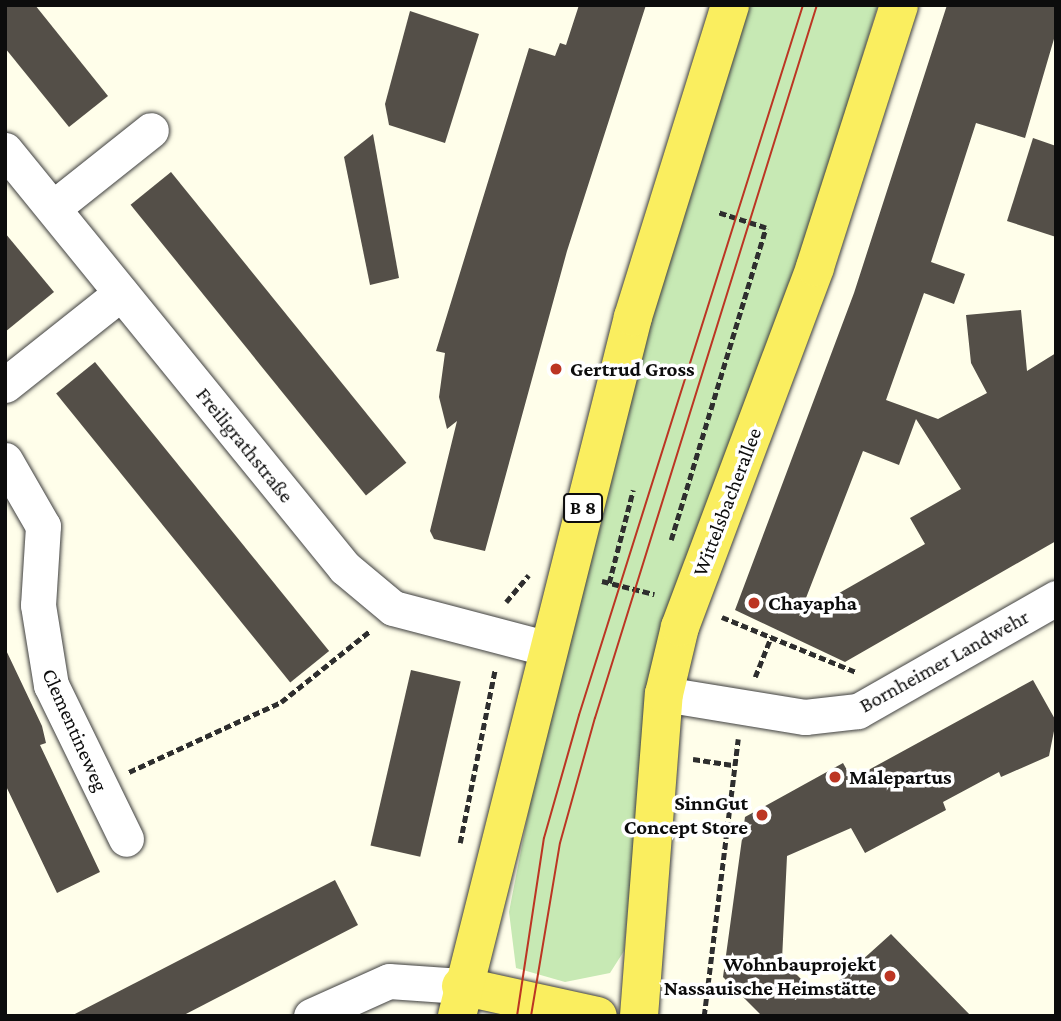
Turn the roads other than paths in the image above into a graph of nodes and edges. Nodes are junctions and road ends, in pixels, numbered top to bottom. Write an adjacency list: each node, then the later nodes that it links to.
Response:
1 (730, 5): 10 (main road, B 8)
2 (899, 5): 11 (main road, Wittelsbacherallee)
3 (151, 130): 5 (street)
4 (5, 150): 5 (street, Freiligrathstraße)
5 (52, 208): 6 (street, Freiligrathstraße)
6 (121, 293): 7 (street); 10 (street, Freiligrathstraße)
7 (5, 385)
8 (5, 460): 12 (street, Clementineweg)
9 (1056, 598): 11 (street, Bornheimer Landwehr)
10 (546, 648): 13 (main road, B 8)
11 (664, 694): 16 (main road, Wittelsbacherallee)
12 (125, 839)
13 (459, 1001): 14 (street); 15 (main road)
14 (311, 1016)
15 (598, 1016)
16 (639, 1016)

